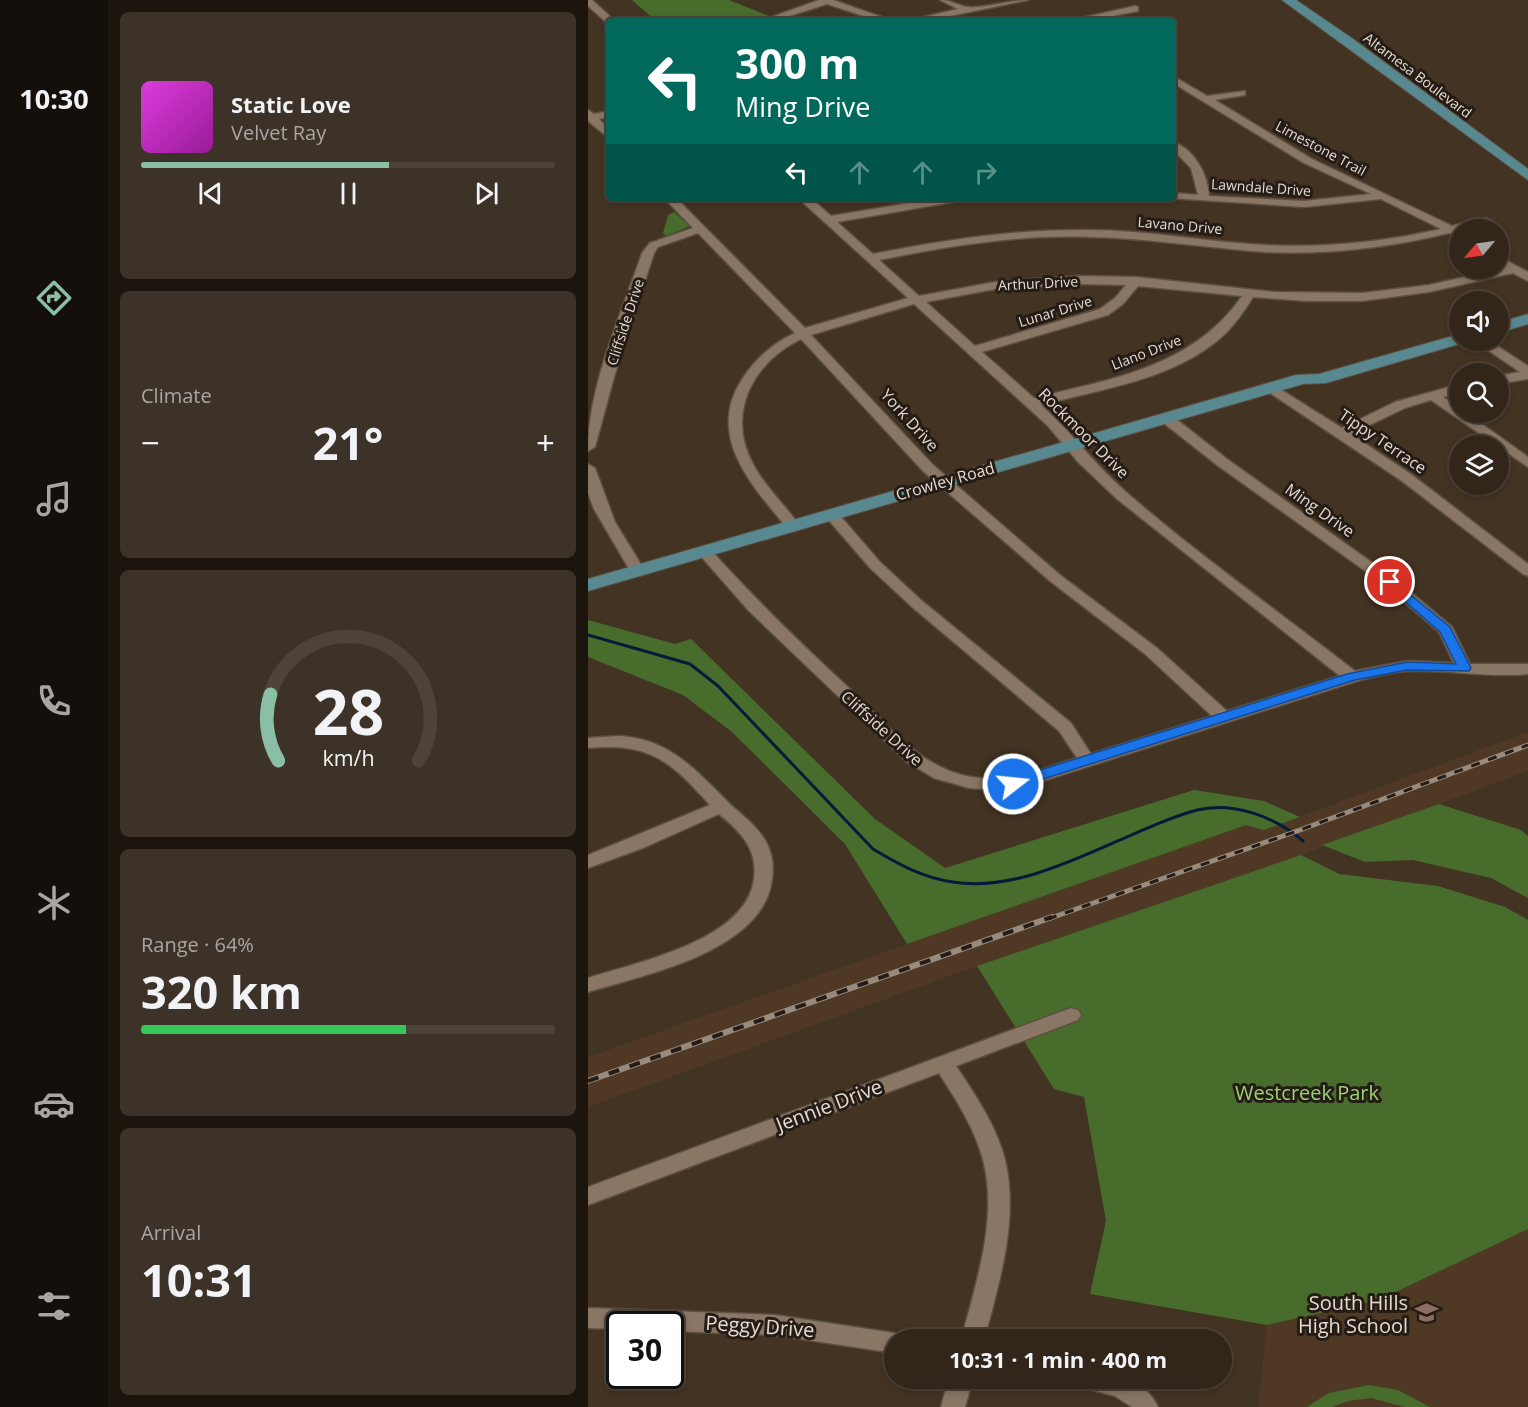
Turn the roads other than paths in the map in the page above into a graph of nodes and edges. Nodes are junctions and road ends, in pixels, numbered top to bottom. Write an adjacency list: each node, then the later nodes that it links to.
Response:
1 (945, 0): 8 (street)
2 (1023, 0): 8 (street)
3 (1288, 0): 15 (main road, Altamesa Boulevard)
4 (1306, 0): 15 (main road, Altamesa Boulevard)
5 (588, 1): 9 (street)
6 (826, 1): 10 (street); 11 (street)
7 (1135, 9): 13 (street)
8 (967, 10): 12 (street)
9 (607, 18)
10 (774, 18)
11 (879, 18)
12 (926, 18)
13 (1091, 18)
14 (1176, 81): 17 (street, Limestone Trail)
15 (1404, 83): 22 (main road, Altamesa Boulevard)
16 (1241, 93): 17 (street)
17 (1205, 99): 23 (street, Limestone Trail)
18 (606, 114): 19 (street)
19 (589, 116): 20 (street)
20 (606, 132)
21 (1176, 147): 25 (street)
22 (1528, 176)
23 (1383, 195): 25 (street, Lawndale Drive); 30 (street, Limestone Trail)
24 (1176, 196): 25 (street, Lawndale Drive)
25 (1204, 198)
26 (673, 201): 31 (street, York Drive)
27 (807, 201): 29 (street, Rockmoor Drive)
28 (916, 201): 29 (street)
29 (828, 220): 33 (street, Rockmoor Drive)
30 (1449, 228)
31 (700, 229): 45 (street, York Drive); 59 (street, Cliffside Drive)
32 (1449, 233): 33 (street, Lavano Drive)
33 (870, 258): 39 (street, Rockmoor Drive)
34 (1509, 265): 35 (street)
35 (1516, 269): 36 (street); 38 (street, Arthur Drive)
36 (1528, 277)
37 (1136, 281): 38 (street, Arthur Drive); 39 (street, Arthur Drive); 47 (street, Lunar Drive)
38 (1250, 294): 55 (street, Llano Drive)
39 (916, 300): 45 (street, Arthur Drive); 47 (street, Rockmoor Drive)
40 (1528, 305): 41 (main road)
41 (1509, 310)
42 (1528, 319): 43 (main road)
43 (1509, 325)
44 (1449, 327): 51 (main road, Crowley Road)
45 (802, 334): 62 (street, York Drive); 64 (street, Arthur Drive)
46 (1449, 342): 51 (main road, Crowley Road)
47 (972, 351): 55 (street, Rockmoor Drive)
48 (1495, 351): 49 (street)
49 (1528, 373): 50 (street)
50 (1509, 377)
51 (1302, 379): 52 (main road, Crowley Road)
52 (1272, 388): 56 (main road, Crowley Road); 57 (street, Tippy Terrace)
53 (1449, 391): 54 (street)
54 (1432, 395): 57 (street); 60 (street)
55 (1031, 403): 58 (street, Rockmoor Drive)
56 (1166, 418): 58 (main road, Crowley Road); 69 (street, Ming Drive)
57 (1341, 434): 67 (street, Tippy Terrace)
58 (1072, 445): 62 (main road, Crowley Road); 71 (street, Rockmoor Drive)
59 (588, 447)
60 (1528, 463)
61 (588, 468): 66 (street)
62 (946, 481): 63 (main road, Crowley Road); 72 (street, York Drive)
63 (831, 514): 64 (main road, Crowley Road); 74 (street)
64 (792, 526): 65 (main road, Crowley Road)
65 (704, 552): 66 (main road, Crowley Road); 74 (street, Cliffside Drive)
66 (637, 571): 68 (main road, Crowley Road)
67 (1528, 571)
68 (588, 585)
69 (1464, 668): 70 (street, Cliffside Drive); 71 (street, Cliffside Drive)
70 (1528, 669)
71 (1352, 677): 72 (street, Cliffside Drive)
72 (1223, 717): 74 (street, Cliffside Drive)
73 (588, 743): 75 (street)
74 (1087, 761)
75 (722, 806): 76 (street); 77 (street)
76 (588, 862)
77 (588, 985)
78 (1071, 1015): 79 (street, Jennie Drive)
79 (943, 1062): 80 (street, Jennie Drive); 82 (street)
80 (588, 1196)
81 (588, 1318): 83 (street, Peggy Drive)
82 (975, 1329)
83 (884, 1341)
84 (958, 1389): 87 (street)
85 (1127, 1389): 86 (street)
86 (1143, 1402)
87 (953, 1407)

